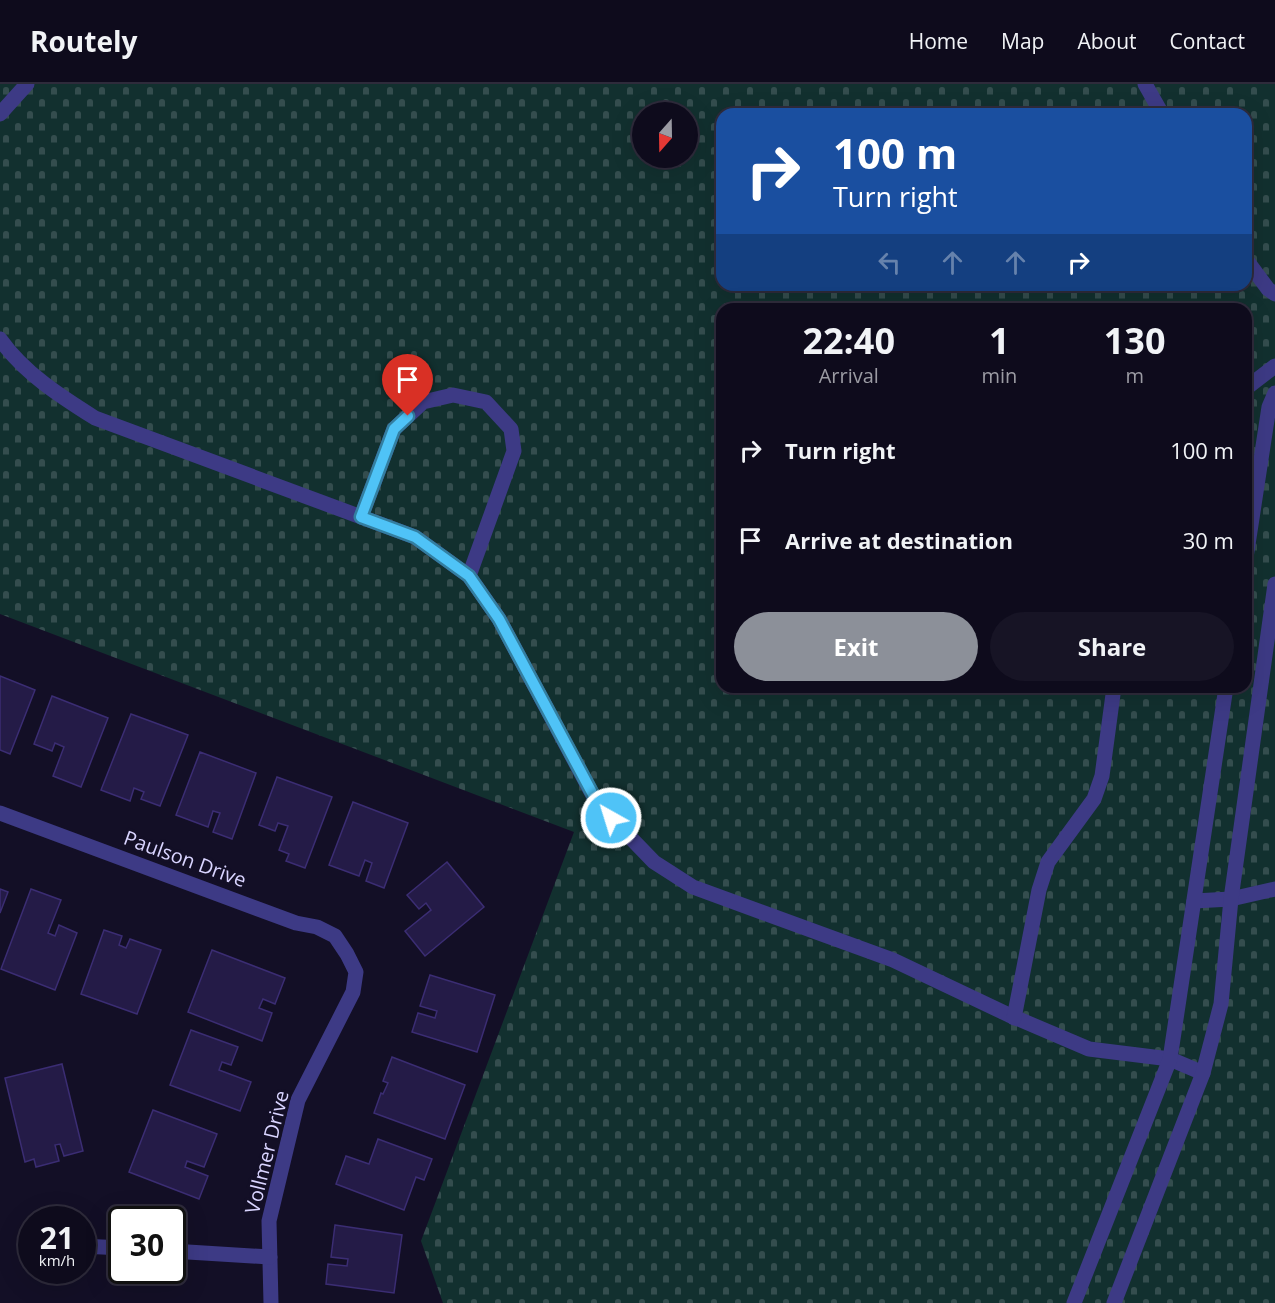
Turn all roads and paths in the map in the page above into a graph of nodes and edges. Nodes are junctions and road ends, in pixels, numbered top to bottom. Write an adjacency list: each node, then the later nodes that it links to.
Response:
1 (27, 84): 4 (street)
2 (1145, 84): 3 (street)
3 (1159, 108)
4 (0, 114)
5 (1252, 267): 6 (street)
6 (1275, 294)
7 (0, 339): 11 (street)
8 (1275, 366): 9 (street)
9 (1252, 384)
10 (1275, 393): 12 (street)
11 (361, 517): 13 (street); 13 (street)
12 (1252, 518)
13 (469, 576): 22 (street)
14 (1275, 584): 19 (street)
15 (1112, 693): 22 (street)
16 (1225, 693): 20 (street)
17 (0, 813): 21 (street, Paulson Drive)
18 (1275, 889): 19 (street)
19 (1232, 899): 20 (street); 24 (street)
20 (1194, 901): 23 (street)
21 (347, 954): 26 (street, Vollmer Drive)
22 (1014, 1018): 23 (street)
23 (1170, 1059): 24 (street); 28 (street)
24 (1203, 1073): 29 (street)
25 (186, 1252): 26 (street)
26 (270, 1257): 27 (street, Vollmer Drive)
27 (271, 1303)
28 (1074, 1303)
29 (1114, 1303)

